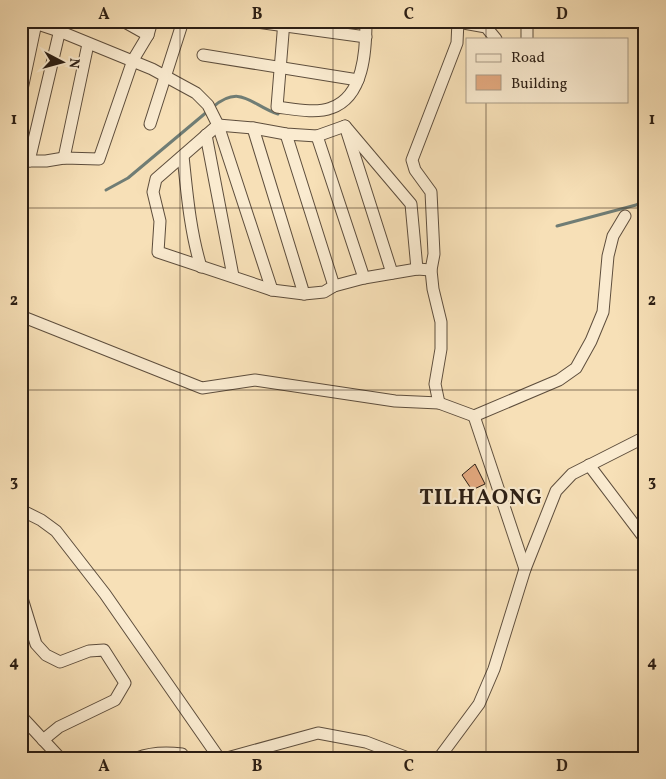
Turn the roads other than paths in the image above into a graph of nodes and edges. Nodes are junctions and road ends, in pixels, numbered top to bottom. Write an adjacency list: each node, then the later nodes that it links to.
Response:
1 (122, 21): 12 (street)
2 (152, 21): 12 (street)
3 (183, 21): 20 (street)
4 (249, 21): 9 (street)
5 (366, 21): 13 (street)
6 (526, 21): 15 (street)
7 (33, 22): 11 (street); 22 (street)
8 (458, 22): 10 (street); 36 (street)
9 (283, 24): 13 (street); 19 (street)
10 (487, 24): 14 (street)
11 (60, 26): 16 (street); 32 (street)
12 (148, 35): 18 (street)
13 (366, 36): 21 (street)
14 (495, 38)
15 (527, 38)
16 (88, 44): 18 (street); 31 (street)
17 (203, 55): 19 (street)
18 (133, 60): 20 (street); 31 (street)
19 (280, 67): 21 (street); 21 (street)
20 (165, 77): 23 (street); 24 (street)
21 (358, 80)
22 (21, 94)
23 (150, 124)
24 (218, 125): 26 (street); 28 (street); 41 (street)
25 (346, 126): 29 (street); 35 (street); 37 (street)
26 (253, 128): 27 (street); 42 (street)
27 (286, 134): 29 (street); 40 (street)
28 (206, 135): 30 (street); 38 (street)
29 (317, 136): 39 (street)
30 (183, 156): 34 (street); 34 (street)
31 (64, 158): 32 (street)
32 (25, 161)
33 (625, 216): 45 (street)
34 (201, 267): 38 (street)
35 (417, 269): 36 (street); 37 (street)
36 (431, 270): 44 (street)
37 (392, 273): 39 (street)
38 (233, 276): 41 (street)
39 (364, 278): 40 (street)
40 (334, 286): 42 (street)
41 (272, 290): 42 (street)
42 (304, 294)
43 (21, 316): 44 (street)
44 (439, 403): 45 (street)
45 (474, 416): 50 (street)
46 (645, 437): 47 (street)
47 (589, 465): 49 (street); 50 (street)
48 (21, 510): 57 (street)
49 (645, 539)
50 (525, 568): 60 (street)
51 (21, 596): 53 (street)
52 (21, 716): 53 (street)
53 (43, 740): 55 (street)
54 (182, 754): 56 (street)
55 (60, 758)
56 (137, 758)
57 (219, 758)
58 (227, 758): 59 (street)
59 (408, 758)
60 (439, 758)

